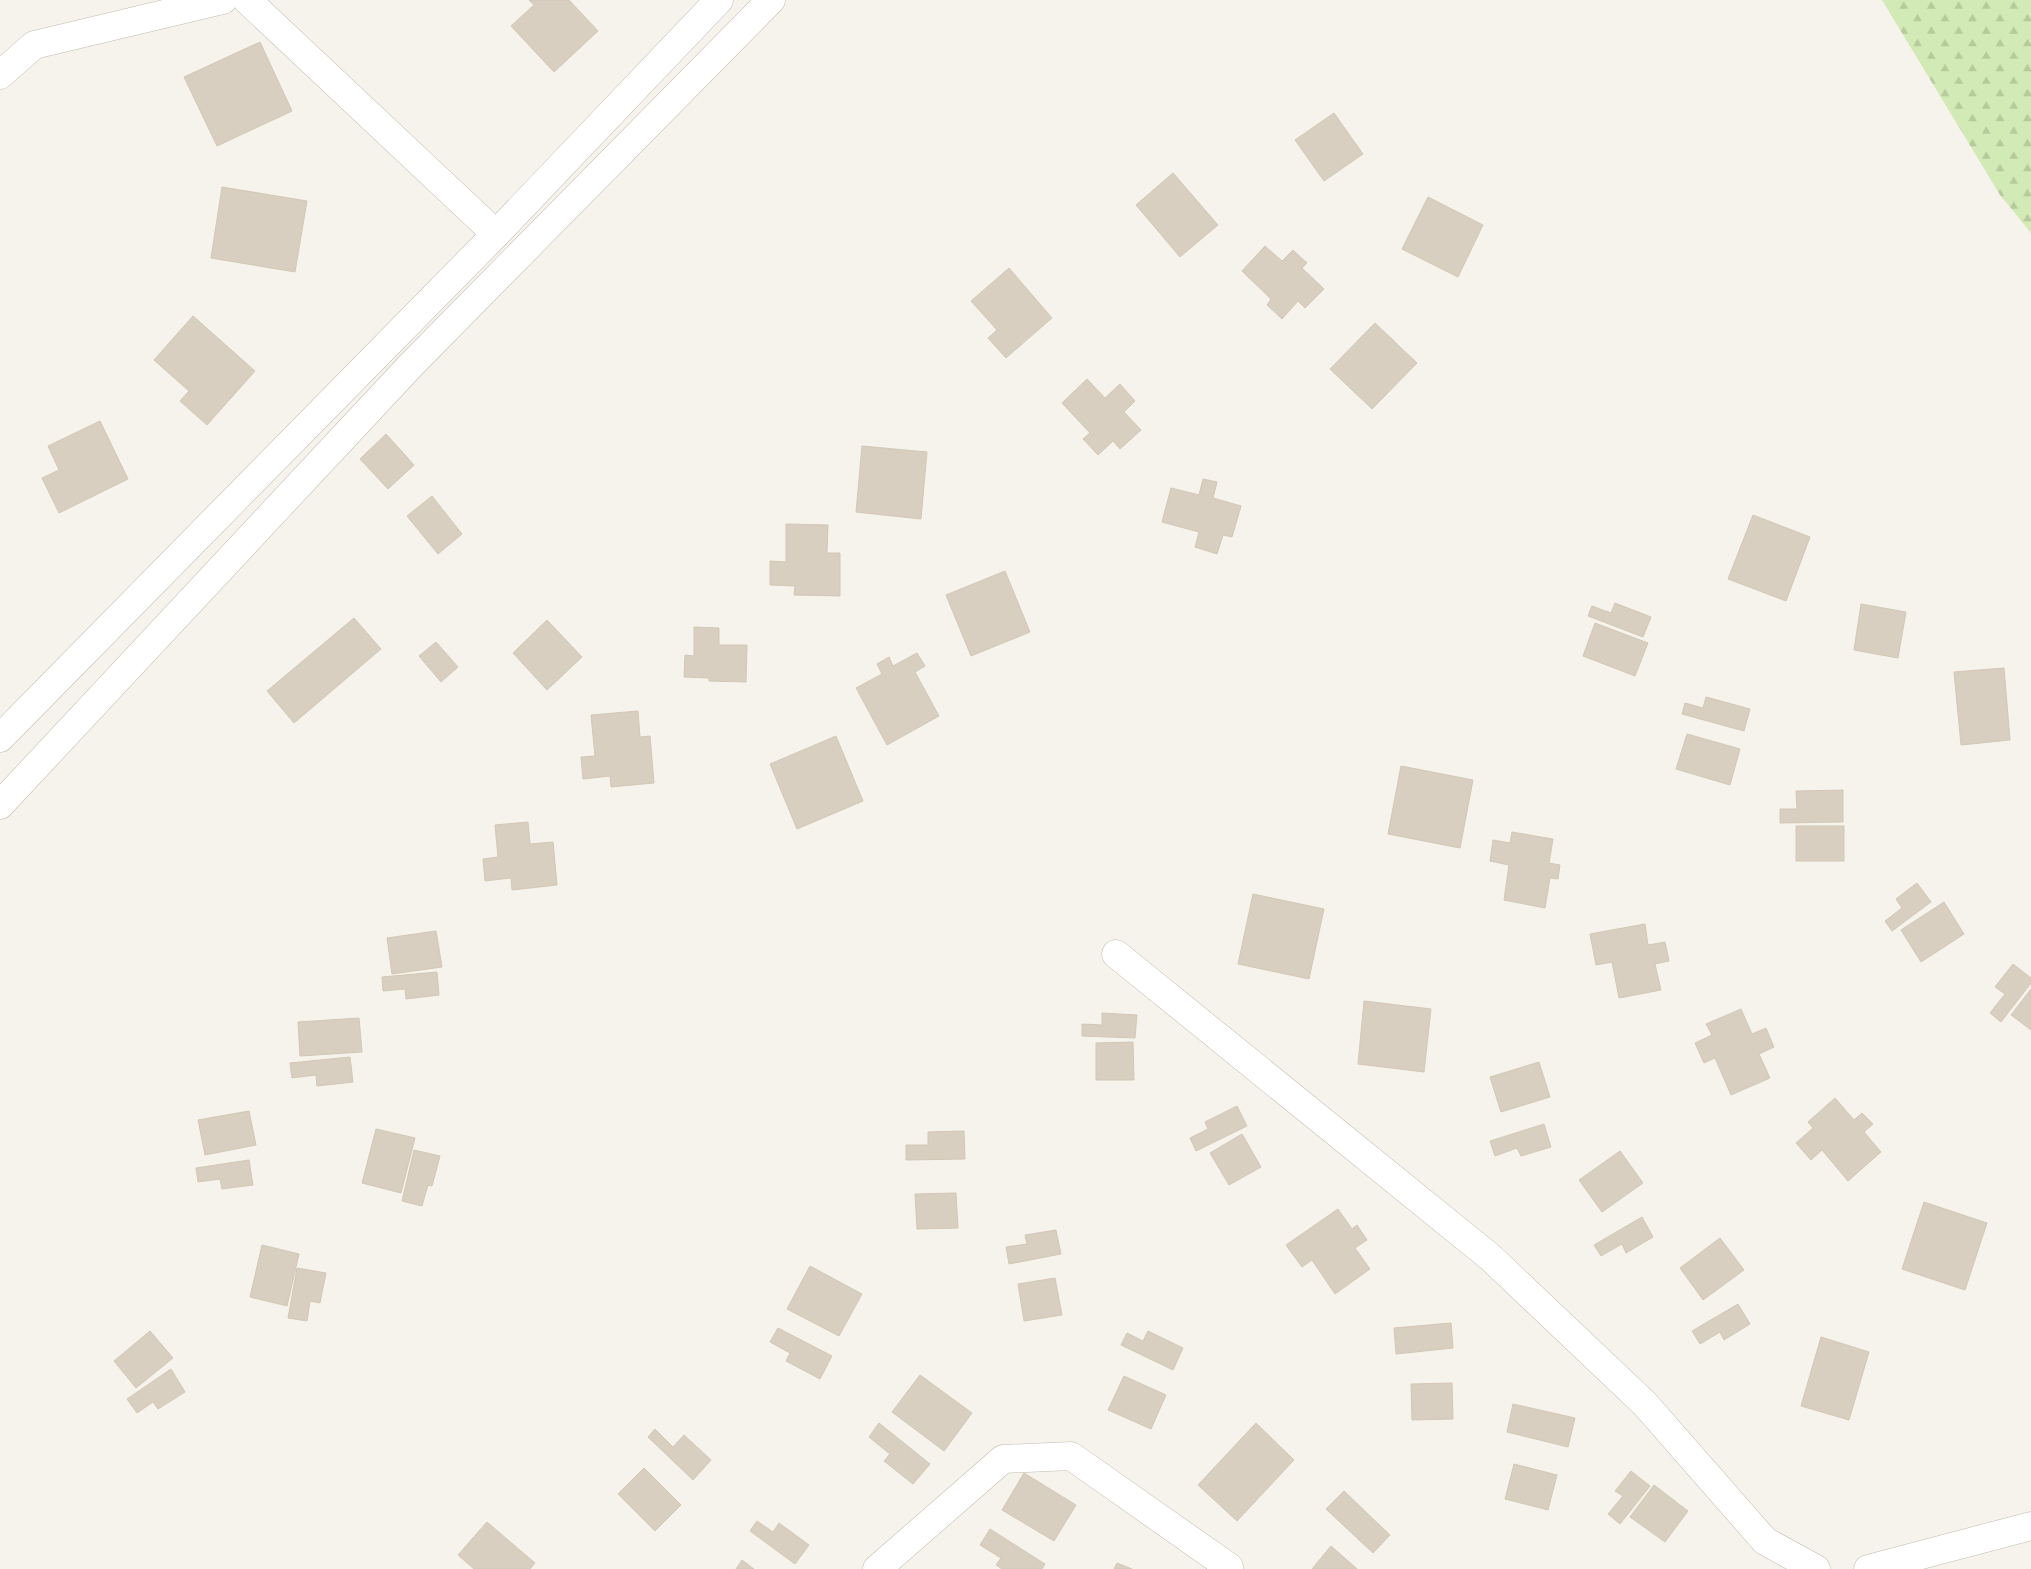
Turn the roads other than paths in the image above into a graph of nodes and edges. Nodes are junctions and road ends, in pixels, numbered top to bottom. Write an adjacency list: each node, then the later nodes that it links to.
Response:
1 (223, 0): 5 (street)
2 (247, 0): 6 (street)
3 (719, 0): 6 (street)
4 (771, 0): 8 (street)
5 (0, 75)
6 (496, 234): 7 (street)
7 (0, 738)
8 (0, 805)
9 (1116, 954): 13 (street)
10 (2031, 1526): 14 (street)
11 (1229, 1567): 12 (street)
12 (877, 1569)
13 (1816, 1569)
14 (1868, 1569)

